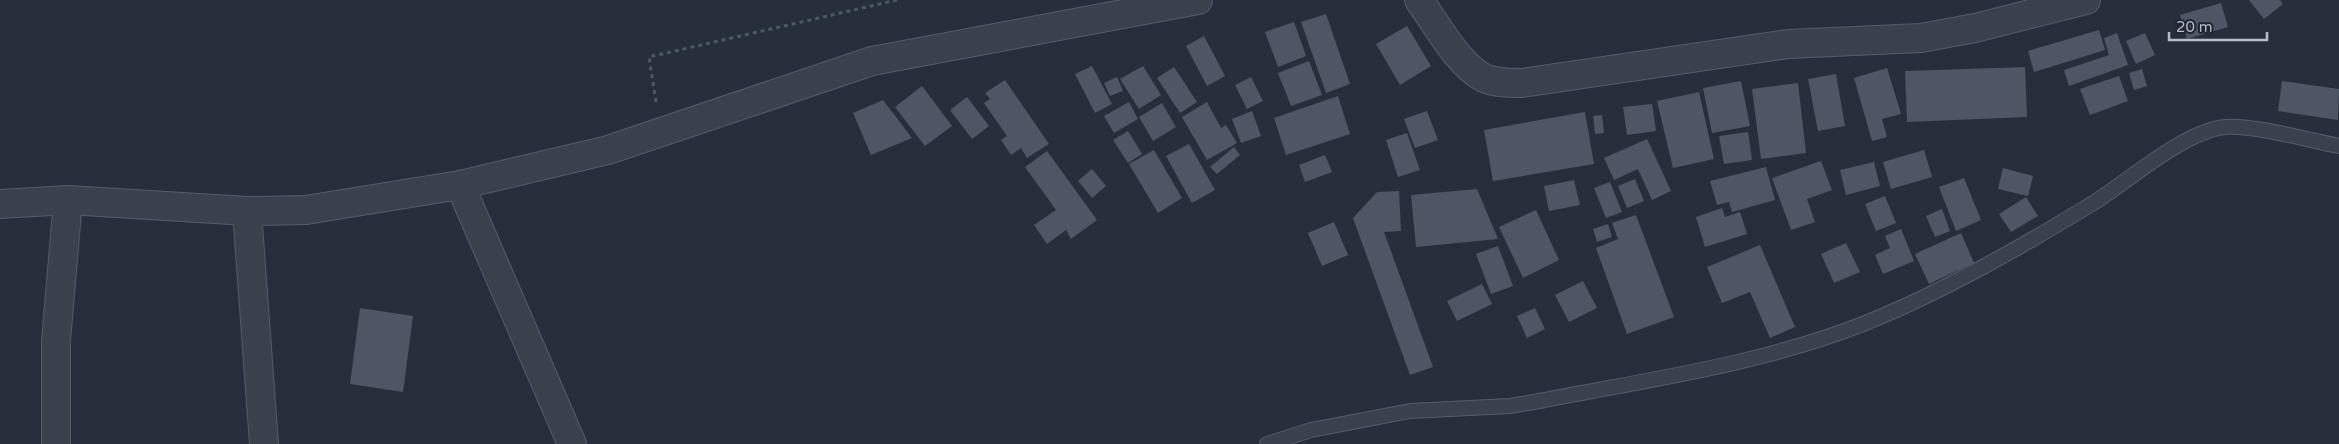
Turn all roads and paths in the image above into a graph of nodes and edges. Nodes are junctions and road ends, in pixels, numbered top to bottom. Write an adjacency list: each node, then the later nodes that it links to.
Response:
1 (897, 0): 5 (path)
2 (1198, 0): 5 (street)
3 (1419, 0): 4 (street)
4 (2086, 0)
5 (661, 132): 7 (street)
6 (2339, 146): 14 (lane)
7 (460, 185): 10 (street); 13 (street)
8 (68, 200): 9 (street); 10 (street); 11 (street)
9 (0, 204)
10 (247, 211): 12 (street)
11 (56, 444)
12 (264, 444)
13 (572, 444)
14 (1267, 444)

